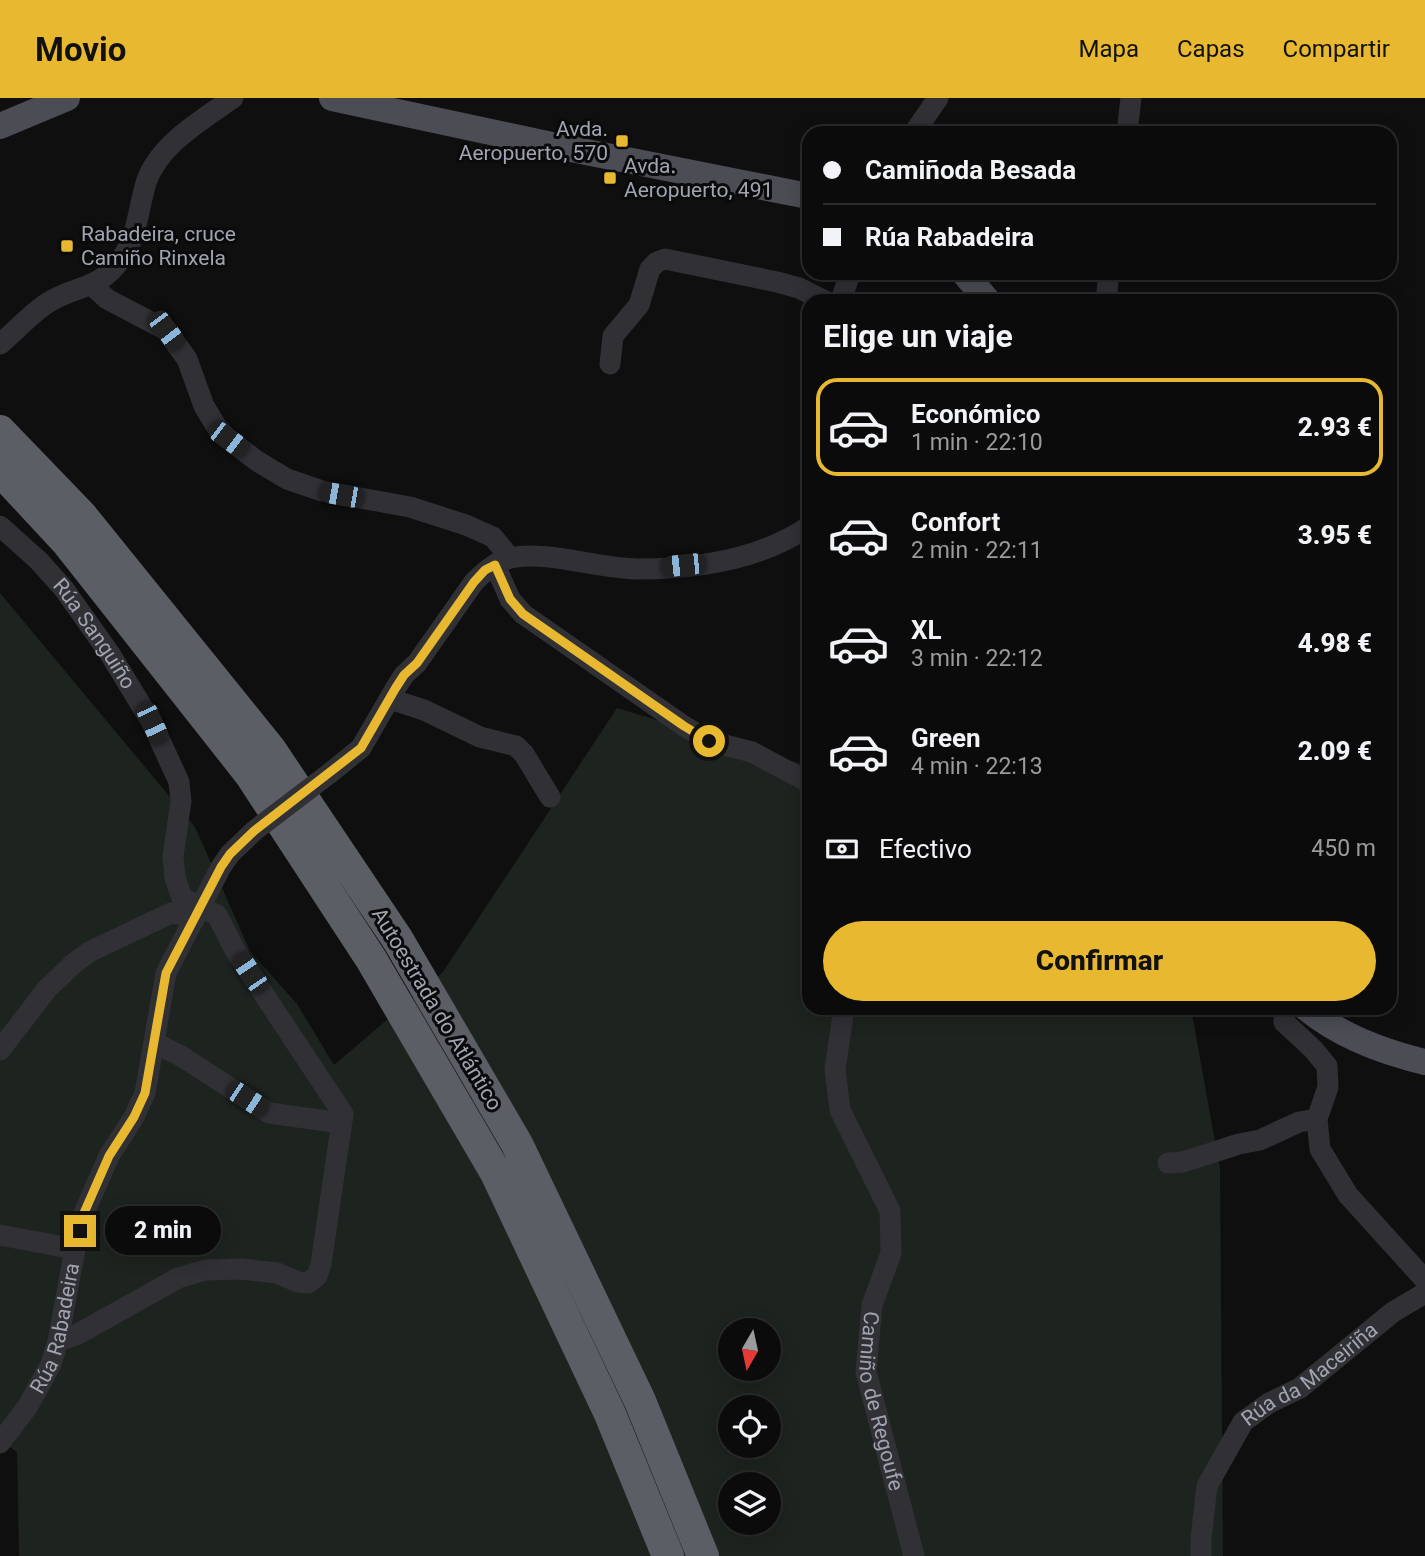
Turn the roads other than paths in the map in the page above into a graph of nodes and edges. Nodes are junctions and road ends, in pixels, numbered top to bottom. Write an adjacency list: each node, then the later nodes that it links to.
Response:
1 (67, 98): 6 (main road)
2 (233, 98): 11 (street)
3 (332, 98): 9 (main road)
4 (938, 98): 7 (street)
5 (1131, 98): 8 (street)
6 (0, 126)
7 (919, 126)
8 (1128, 126)
9 (802, 194)
10 (970, 280): 13 (main road)
11 (92, 285): 14 (street); 21 (street)
12 (811, 294): 15 (street)
13 (982, 294)
14 (0, 344)
15 (610, 364)
16 (0, 431): 19 (highway)
17 (0, 470): 19 (highway)
18 (0, 526): 25 (street, Rúa Sanguiño)
19 (74, 529): 41 (highway, Autoestrada do Atlántico); 42 (highway, Autoestrada do Atlántico)
20 (802, 532): 21 (street)
21 (502, 562): 22 (street, Rúa Rabadeira); 23 (street)
22 (390, 699): 24 (street); 25 (street, Rúa Rabadeira, bridge)
23 (802, 779)
24 (550, 797)
25 (197, 913): 29 (street, Rúa Rabadeira); 30 (street); 33 (street, Rúa Sanguiño)
26 (843, 1015): 43 (street, Camiño de Regoufe)
27 (1284, 1015): 32 (street)
28 (1317, 1015): 31 (main road)
29 (155, 1043): 33 (street); 36 (street, Rúa Rabadeira)
30 (0, 1050)
31 (1425, 1062)
32 (1317, 1119): 34 (street); 37 (street)
33 (341, 1123): 39 (street)
34 (1168, 1163)
35 (0, 1235): 36 (street)
36 (75, 1249): 39 (street, Rúa Rabadeira)
37 (1425, 1280)
38 (1425, 1293): 44 (street, Rúa da Maceiriña)
39 (58, 1341): 40 (street, Rúa Rabadeira)
40 (0, 1443)
41 (668, 1556)
42 (703, 1556)
43 (914, 1556)
44 (1201, 1556)

